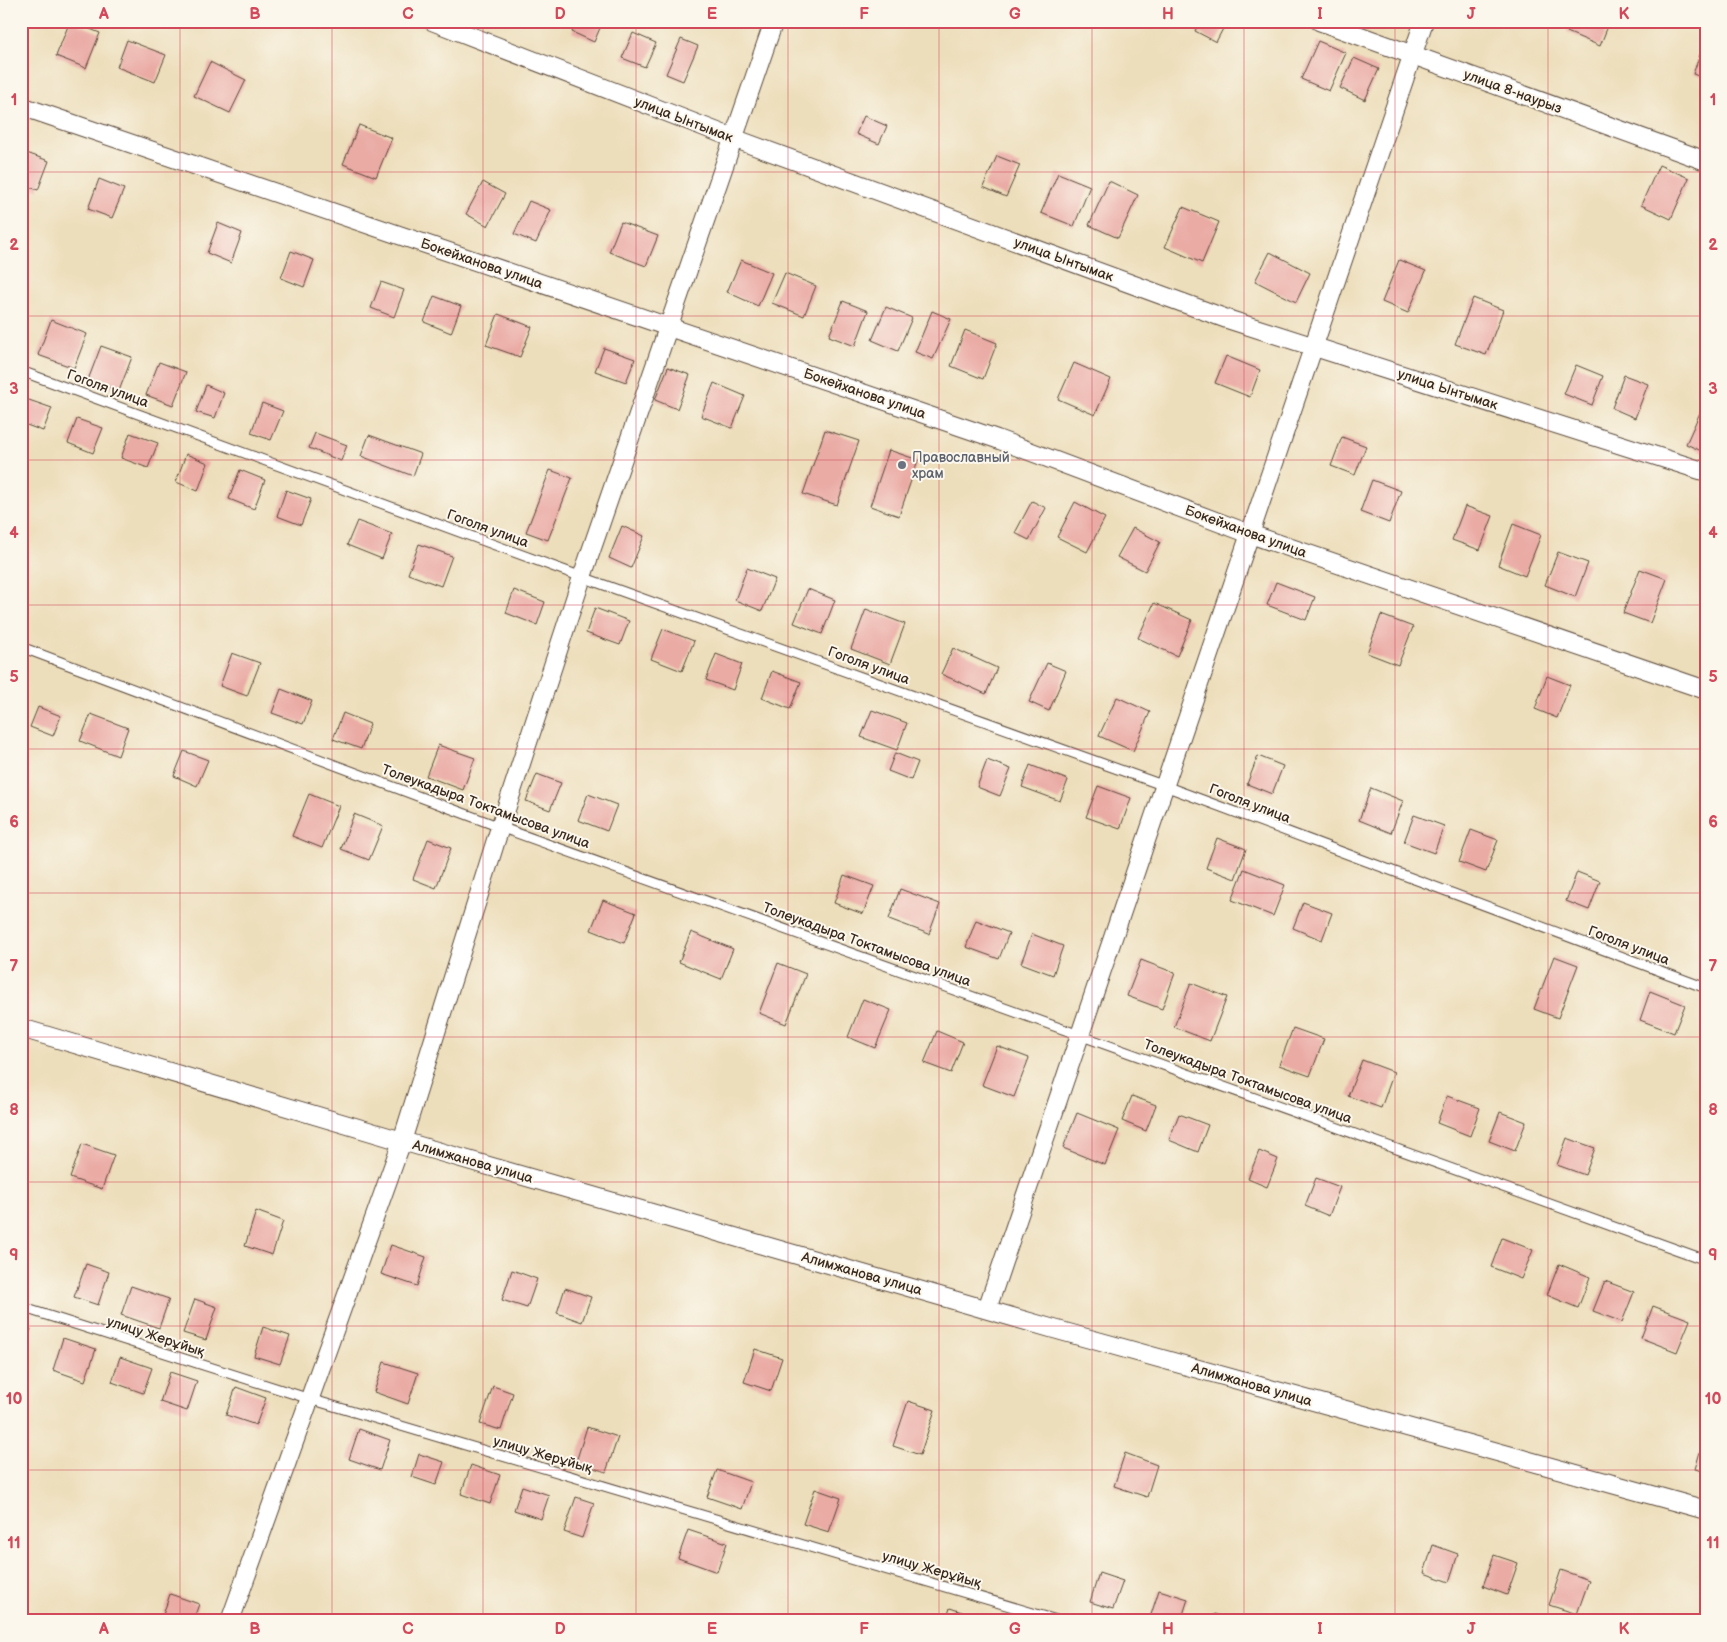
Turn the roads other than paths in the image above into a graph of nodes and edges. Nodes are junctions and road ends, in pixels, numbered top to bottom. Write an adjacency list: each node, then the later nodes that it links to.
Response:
1 (432, 21): 7 (street, улица Ынтымак)
2 (774, 21): 7 (street)
3 (1319, 21): 5 (street, улица 8-наурыз)
4 (1424, 21): 5 (street)
5 (1413, 54): 8 (street, улица 8-наурыз); 10 (street)
6 (21, 106): 9 (street, Бокейханова улица)
7 (733, 138): 9 (street); 10 (street, улица Ынтымак)
8 (1706, 161)
9 (668, 326): 13 (street, Бокейханова улица); 14 (street)
10 (1314, 346): 12 (street, улица Ынтымак); 13 (street)
11 (21, 371): 14 (lane, Гоголя улица)
12 (1706, 472)
13 (1250, 534): 16 (street, Бокейханова улица); 17 (street)
14 (582, 577): 17 (lane, Гоголя улица); 18 (street)
15 (21, 647): 18 (lane, Толеукадыра Токтамысова улица)
16 (1706, 690)
17 (1165, 786): 19 (lane, Гоголя улица); 21 (street)
18 (500, 827): 21 (lane, Толеукадыра Токтамысова улица); 22 (street)
19 (1706, 988)
20 (21, 1028): 22 (street, Алимжанова улица)
21 (1080, 1036): 23 (lane, Толеукадыра Токтамысова улица); 25 (street)
22 (402, 1141): 25 (street, Алимжанова улица); 26 (street)
23 (1706, 1260)
24 (21, 1307): 26 (lane, улицу Жерұйық)
25 (987, 1309): 27 (street, Алимжанова улица)
26 (310, 1399): 28 (street); 29 (lane, улицу Жерұйық)
27 (1706, 1510)
28 (230, 1621)
29 (1060, 1621)

